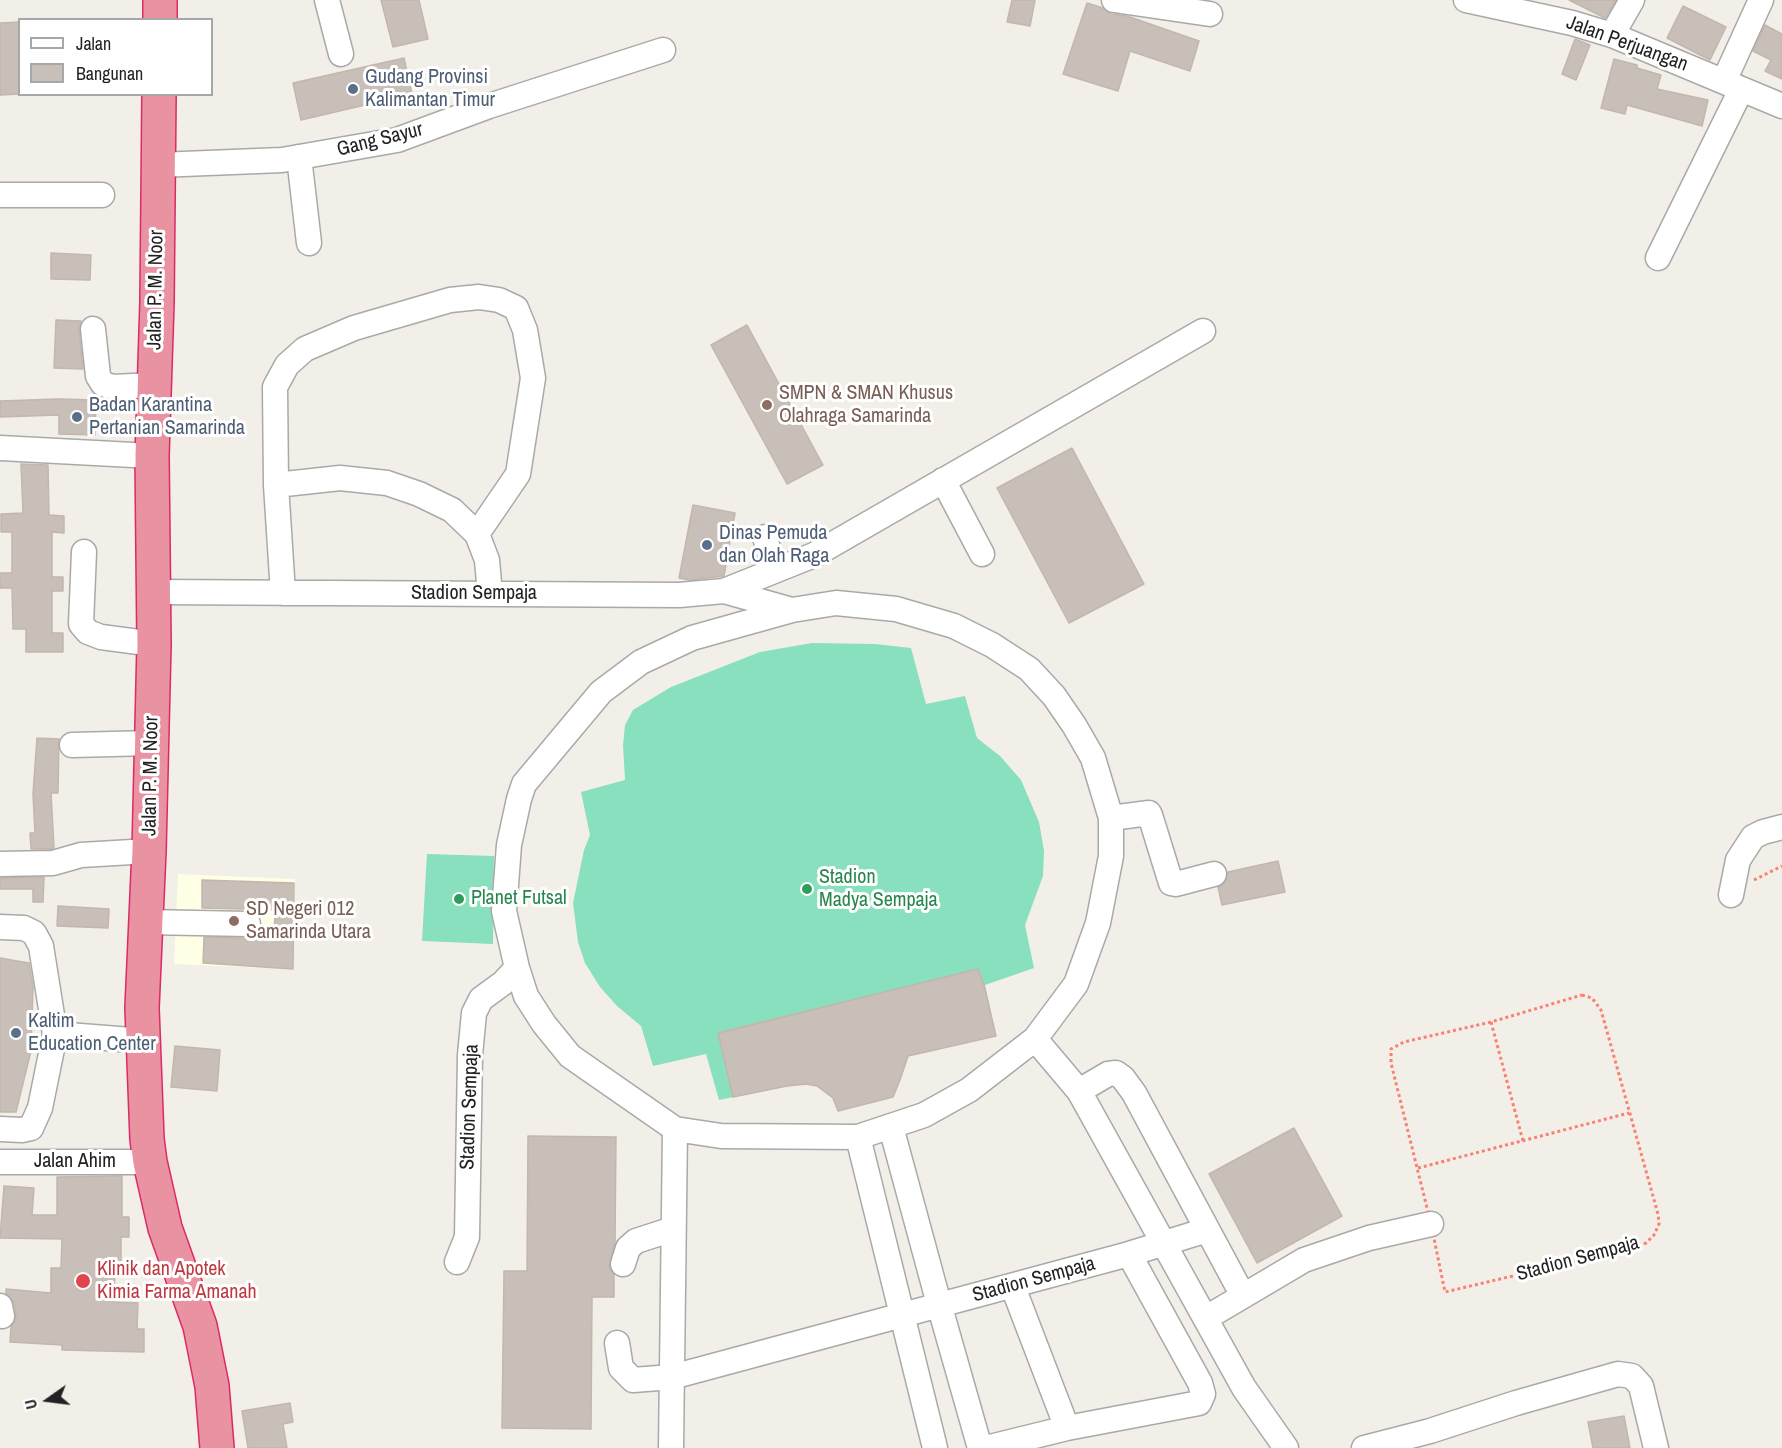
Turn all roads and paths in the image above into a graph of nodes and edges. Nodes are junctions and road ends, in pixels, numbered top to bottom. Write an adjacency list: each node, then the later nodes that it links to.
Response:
1 (160, 0): 9 (highway)
2 (327, 0): 12 (street)
3 (1114, 0): 8 (street)
4 (1466, 0): 7 (street, Jalan Perjuangan)
5 (1632, 0): 10 (street)
6 (1761, 0): 13 (street)
7 (1512, 4): 10 (street, Jalan Perjuangan)
8 (1210, 14)
9 (160, 18)
10 (1612, 35): 13 (street, Jalan Perjuangan)
11 (663, 50): 16 (street, Gang Sayur)
12 (341, 54)
13 (1732, 85): 15 (street, Jalan Perjuangan); 21 (street)
14 (159, 96): 17 (highway, Jalan P. M. Noor)
15 (1782, 106)
16 (299, 158): 17 (street, Gang Sayur); 20 (street)
17 (158, 165): 24 (highway, Jalan P. M. Noor)
18 (0, 195): 19 (street)
19 (102, 195)
20 (309, 243)
21 (1658, 258)
22 (93, 329): 24 (street)
23 (1203, 331): 27 (street)
24 (154, 385): 26 (highway, Jalan P. M. Noor)
25 (0, 448): 26 (street)
26 (152, 456): 35 (highway, Jalan P. M. Noor)
27 (943, 480): 32 (street); 33 (street)
28 (276, 485): 29 (street); 29 (street); 36 (street)
29 (477, 534): 37 (street)
30 (765, 537): 33 (street)
31 (84, 552): 39 (street)
32 (982, 554)
33 (774, 571): 34 (street)
34 (724, 591): 37 (street, Stadion Sempaja); 38 (street, Stadion Sempaja)
35 (154, 592): 36 (street, Stadion Sempaja); 39 (highway, Jalan P. M. Noor)
36 (283, 593): 37 (street, Stadion Sempaja)
37 (490, 594)
38 (792, 610): 42 (street, Stadion Sempaja); 51 (street, Stadion Sempaja)
39 (154, 644): 40 (highway, Jalan P. M. Noor)
40 (152, 742): 41 (street); 44 (highway, Jalan P. M. Noor)
41 (72, 745)
42 (1111, 818): 46 (street); 54 (street, Stadion Sempaja)
43 (1782, 827): 47 (street)
44 (149, 851): 45 (street); 48 (highway, Jalan P. M. Noor)
45 (0, 864)
46 (1214, 874)
47 (1731, 895)
48 (145, 922): 49 (street); 55 (highway, Jalan P. M. Noor)
49 (248, 924)
50 (0, 927): 53 (street)
51 (517, 968): 59 (street, Stadion Sempaja); 71 (street, Stadion Sempaja)
52 (1491, 1022): 57 (path, Stadion Sempaja); 62 (path); 65 (path, Stadion Sempaja)
53 (55, 1034): 55 (street); 60 (street)
54 (1035, 1039): 56 (street); 58 (street, Stadion Sempaja)
55 (144, 1041): 64 (highway, Jalan P. M. Noor)
56 (1079, 1091): 68 (street); 69 (street)
57 (1629, 1113): 62 (path); 66 (path, Stadion Sempaja)
58 (891, 1127): 61 (street, Stadion Sempaja); 75 (street)
59 (675, 1129): 61 (street, Stadion Sempaja); 67 (street)
60 (0, 1130)
61 (858, 1137): 76 (street)
62 (1523, 1141): 65 (path)
63 (0, 1162): 64 (street, Jalan Ahim)
64 (150, 1162): 81 (highway, Jalan P. M. Noor)
65 (1418, 1168): 66 (path, Stadion Sempaja)
66 (1431, 1224): 74 (street)
67 (673, 1229): 72 (street); 79 (street)
68 (1207, 1230): 69 (street, Stadion Sempaja); 74 (street)
69 (1164, 1244): 70 (street, Stadion Sempaja); 77 (street)
70 (1129, 1254): 73 (street, Stadion Sempaja); 80 (street)
71 (458, 1262)
72 (622, 1264)
73 (1013, 1287): 75 (street, Stadion Sempaja); 80 (street)
74 (1243, 1296): 77 (street)
75 (939, 1304): 76 (street, Stadion Sempaja); 84 (street)
76 (902, 1314): 79 (street, Stadion Sempaja); 83 (street)
77 (1206, 1318): 86 (street)
78 (616, 1343): 79 (street, Stadion Sempaja)
79 (672, 1377): 82 (street)
80 (1067, 1428): 85 (street)
81 (216, 1448)
82 (672, 1448)
83 (935, 1448)
84 (980, 1448)
85 (986, 1448)
86 (1286, 1448)
87 (1364, 1448): 88 (street)
88 (1656, 1448)

